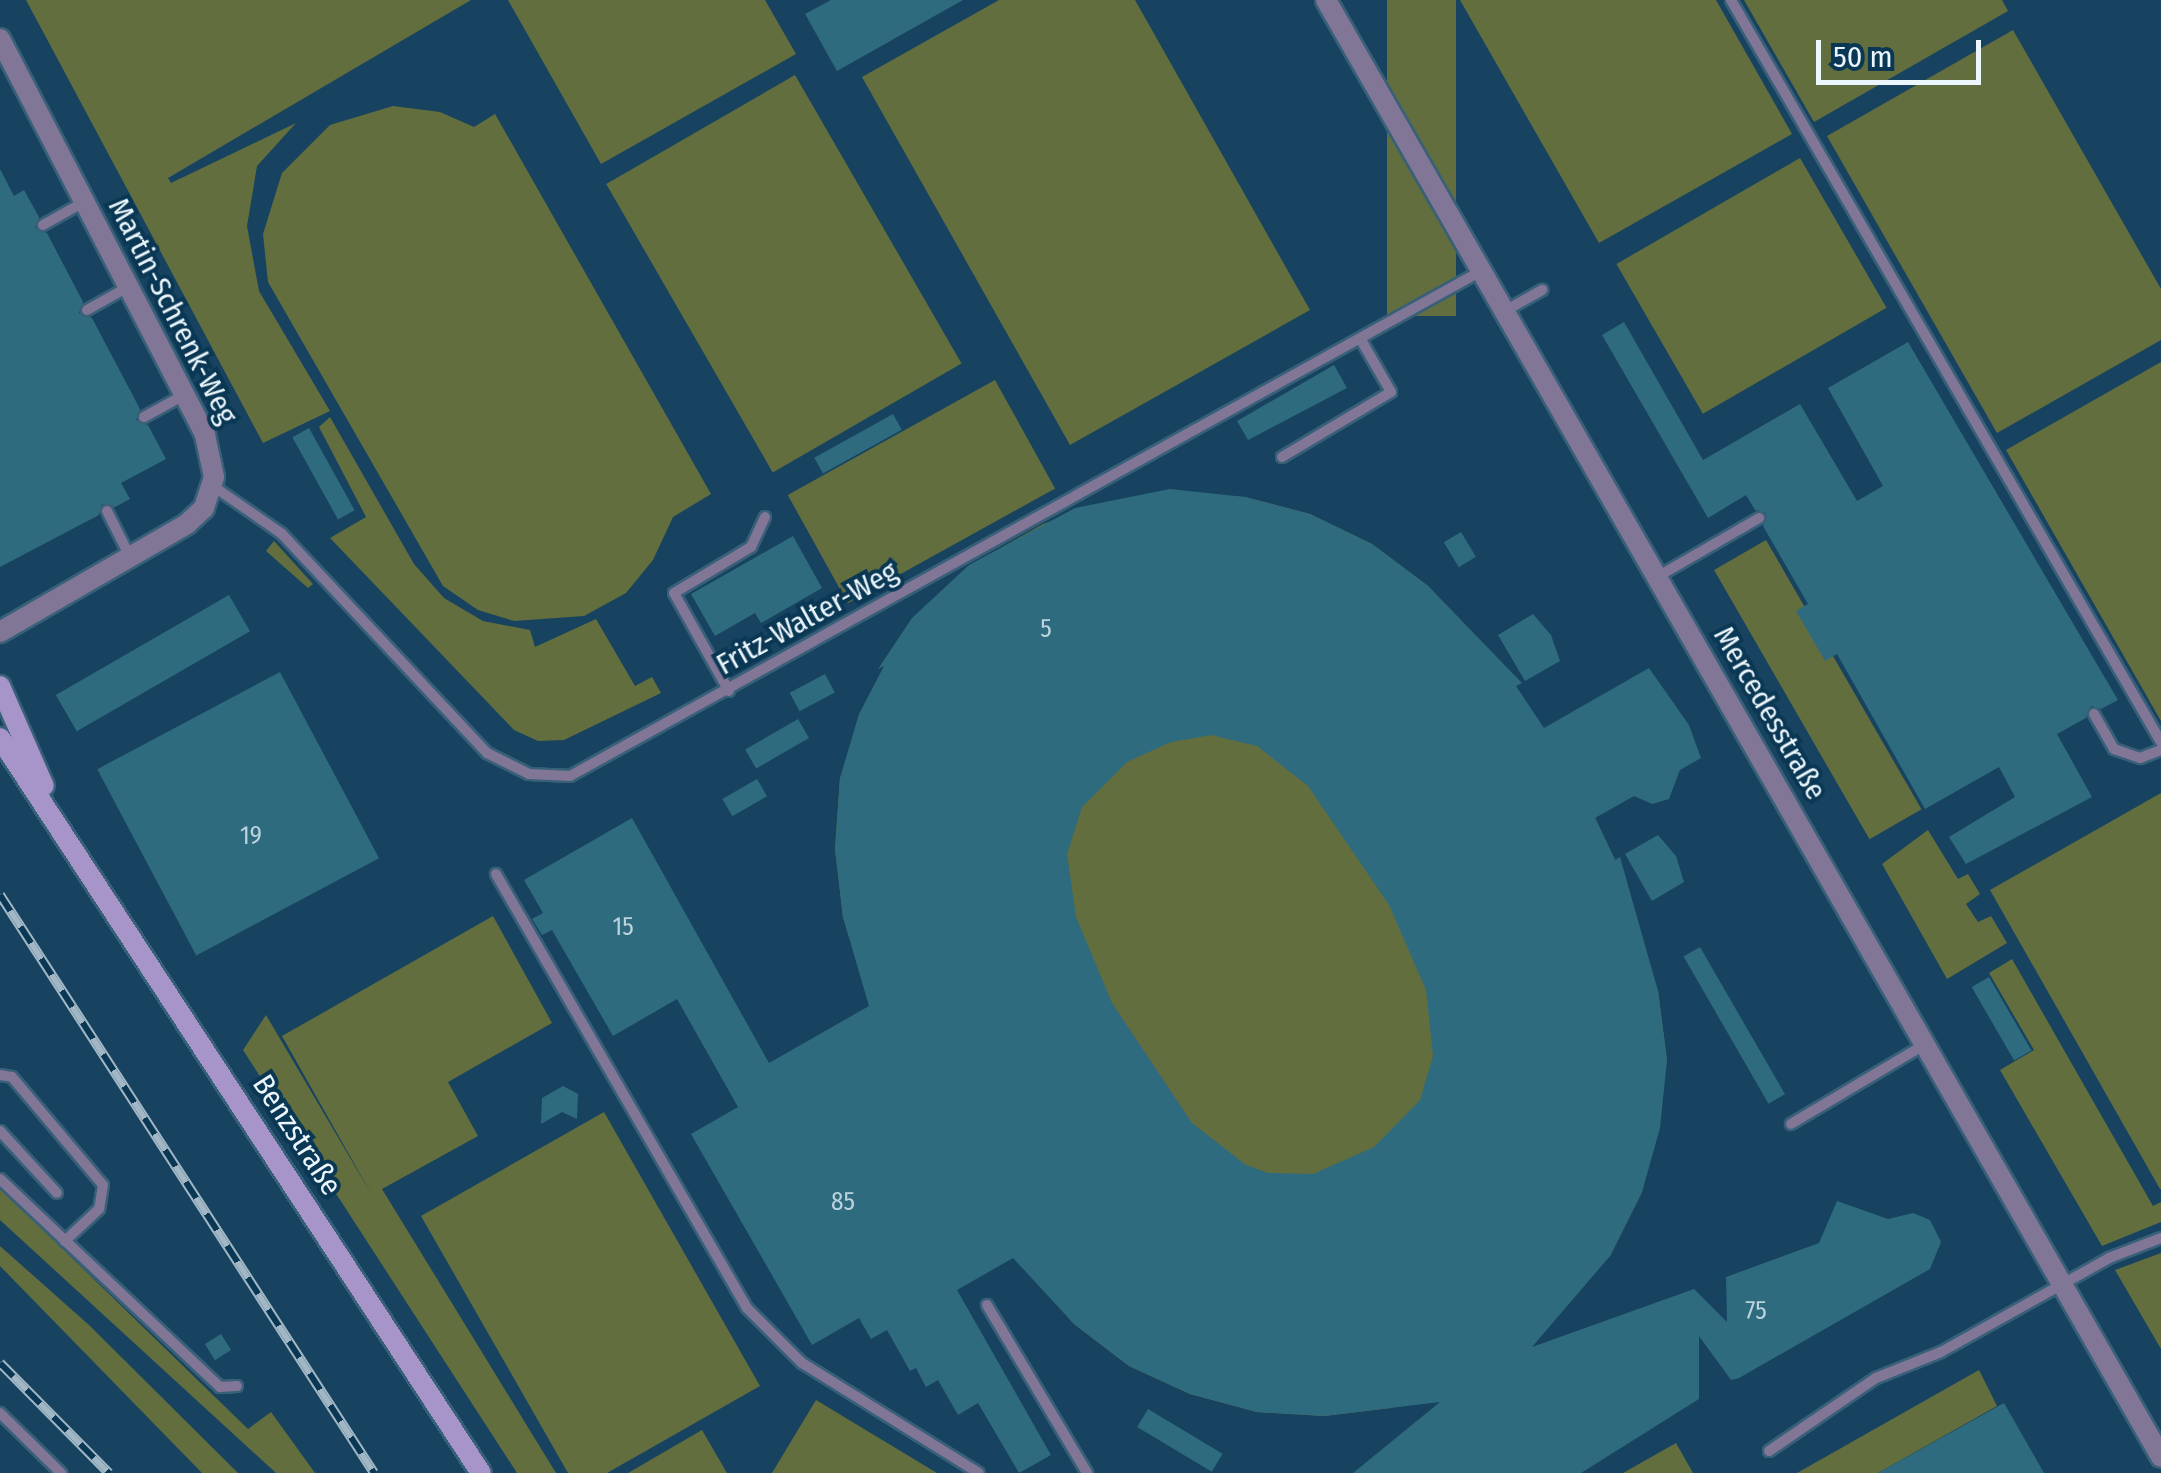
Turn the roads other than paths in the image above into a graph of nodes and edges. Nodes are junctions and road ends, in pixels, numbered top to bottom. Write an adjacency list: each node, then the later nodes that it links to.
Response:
1 (1326, 0): 6 (street, Mercedesstraße)
2 (1731, 0): 26 (lane)
3 (0, 39): 4 (street, Martin-Schrenk-Weg)
4 (84, 202): 5 (lane); 7 (street, Martin-Schrenk-Weg)
5 (43, 225)
6 (1482, 271): 10 (street, Mercedesstraße); 11 (lane, Fritz-Walter-Weg)
7 (128, 287): 9 (lane); 12 (street, Martin-Schrenk-Weg)
8 (1542, 290): 10 (lane)
9 (87, 310)
10 (1505, 312): 20 (street, Mercedesstraße)
11 (1360, 338): 14 (lane); 23 (lane, Fritz-Walter-Weg)
12 (184, 395): 13 (lane); 15 (street, Martin-Schrenk-Weg)
13 (144, 417)
14 (1282, 457)
15 (212, 486): 19 (street); 23 (lane, Fritz-Walter-Weg)
16 (106, 511): 19 (lane)
17 (765, 516): 23 (lane)
18 (1760, 518): 20 (lane)
19 (130, 557): 21 (street)
20 (1657, 576): 30 (street, Mercedesstraße)
21 (0, 632)
22 (0, 686): 28 (main road, Benzstraße)
23 (729, 690)
24 (2094, 714): 27 (lane)
25 (0, 738): 28 (main road, Benzstraße)
26 (2161, 742)
27 (2161, 750)
28 (64, 828): 45 (main road, Benzstraße)
29 (496, 874): 46 (lane)
30 (1925, 1044): 32 (lane); 38 (street, Mercedesstraße)
31 (0, 1076): 37 (lane)
32 (1792, 1124)
33 (0, 1131): 35 (lane)
34 (0, 1180): 37 (lane)
35 (57, 1193)
36 (2161, 1238): 38 (lane)
37 (65, 1240): 40 (lane)
38 (2062, 1285): 42 (lane); 43 (street, Mercedesstraße)
39 (987, 1305): 47 (lane)
40 (237, 1386)
41 (0, 1413): 44 (lane)
42 (1769, 1452)
43 (2161, 1457)
44 (61, 1473)
45 (480, 1473)
46 (979, 1473)
47 (1087, 1473)

